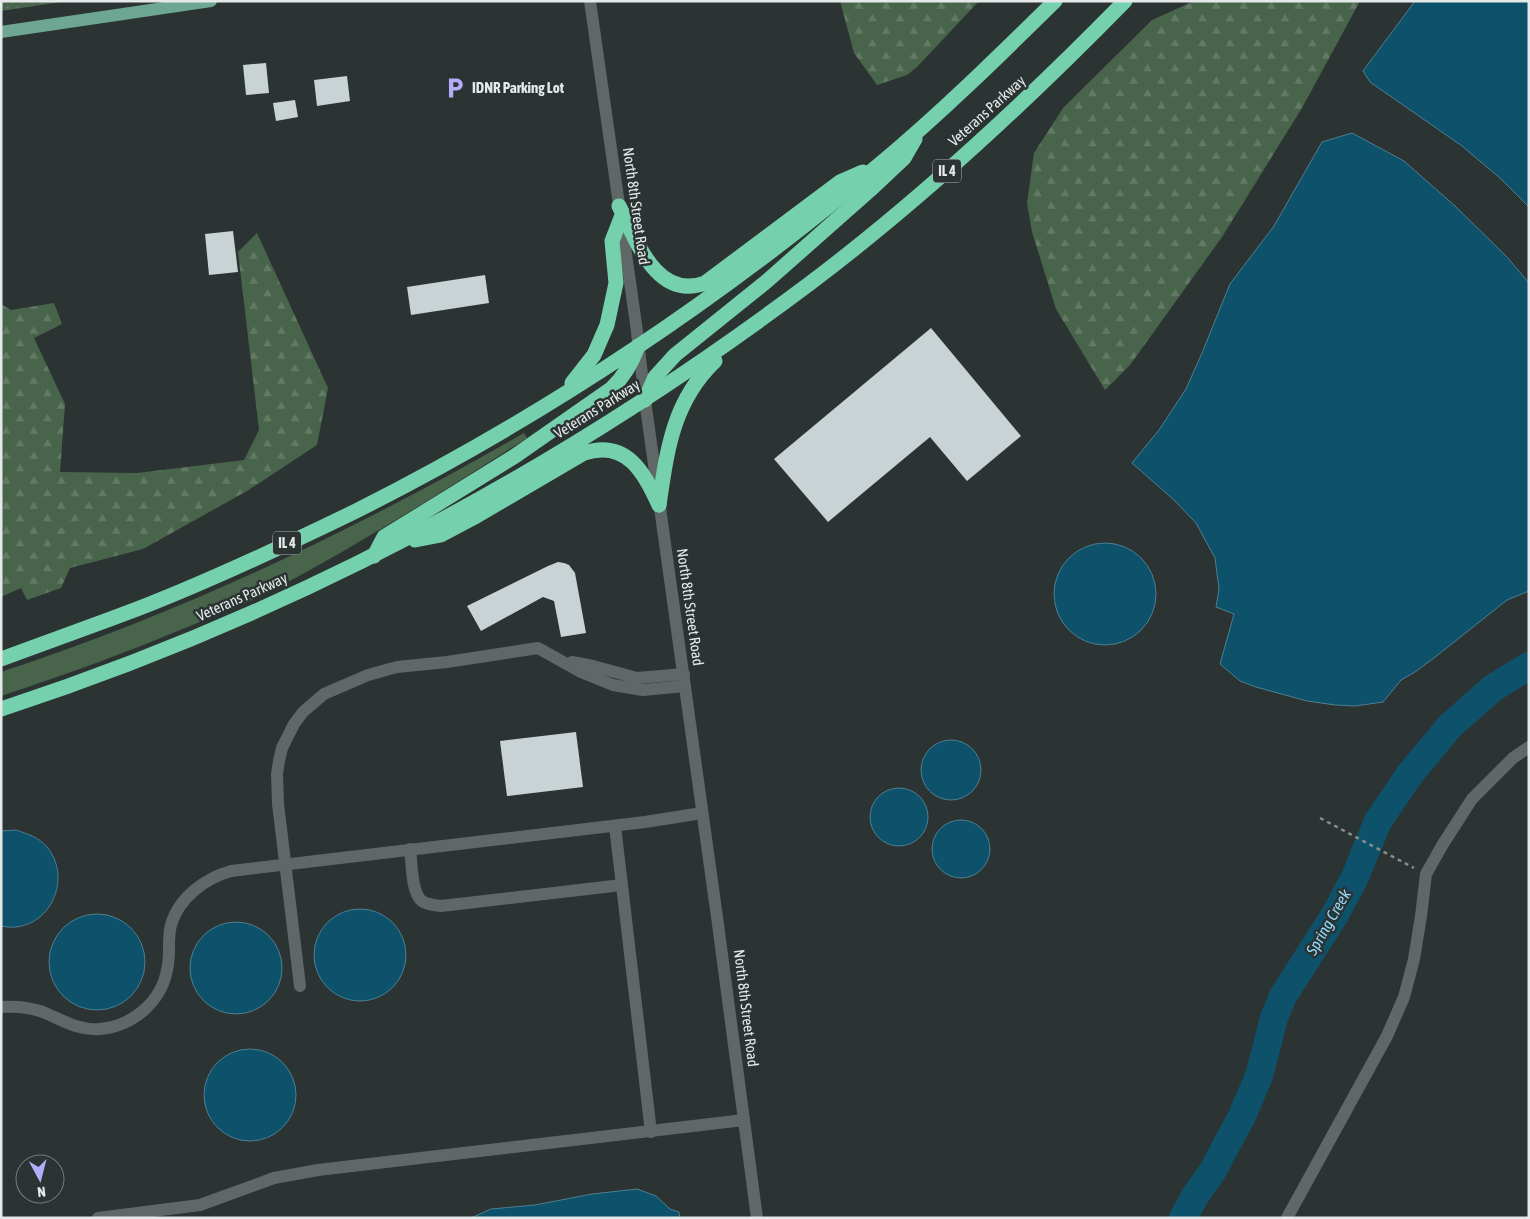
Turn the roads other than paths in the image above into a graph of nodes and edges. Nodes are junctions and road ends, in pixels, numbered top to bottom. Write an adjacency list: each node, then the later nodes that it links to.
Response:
1 (210, 1): 5 (main road)
2 (590, 1): 8 (street, North 8th Street Road)
3 (1055, 1): 6 (highway, Veterans Parkway / IL 4)
4 (1125, 1): 9 (highway, Veterans Parkway / IL 4)
5 (1, 32)
6 (920, 130): 7 (highway, Veterans Parkway / IL 4); 12 (highway)
7 (880, 164): 8 (highway); 10 (highway, Veterans Parkway / IL 4)
8 (620, 212): 10 (street, North 8th Street Road); 11 (highway)
9 (754, 324): 12 (highway, Veterans Parkway / IL 4); 13 (highway)
10 (638, 346): 11 (highway, Veterans Parkway / IL 4); 12 (street, North 8th Street Road); 15 (highway)
11 (559, 398): 16 (highway, Veterans Parkway / IL 4)
12 (645, 400): 13 (street, North 8th Street Road); 14 (highway, Veterans Parkway / IL 4)
13 (659, 505): 14 (highway); 17 (street, North 8th Street Road)
14 (401, 542): 15 (highway, Veterans Parkway / IL 4)
15 (374, 556): 18 (highway, Veterans Parkway / IL 4)
16 (1, 659)
17 (684, 680): 20 (street, North 8th Street Road); 23 (street)
18 (1, 709)
19 (1529, 746): 31 (street)
20 (702, 813): 21 (street); 27 (street, North 8th Street Road)
21 (615, 826): 22 (street); 24 (street)
22 (410, 849): 23 (street); 24 (street)
23 (285, 864): 25 (street); 26 (street)
24 (622, 885): 28 (street)
25 (300, 986)
26 (1, 1007)
27 (744, 1120): 28 (street); 30 (street, North 8th Street Road)
28 (651, 1132): 29 (street)
29 (98, 1218)
30 (757, 1218)
31 (1287, 1218)

